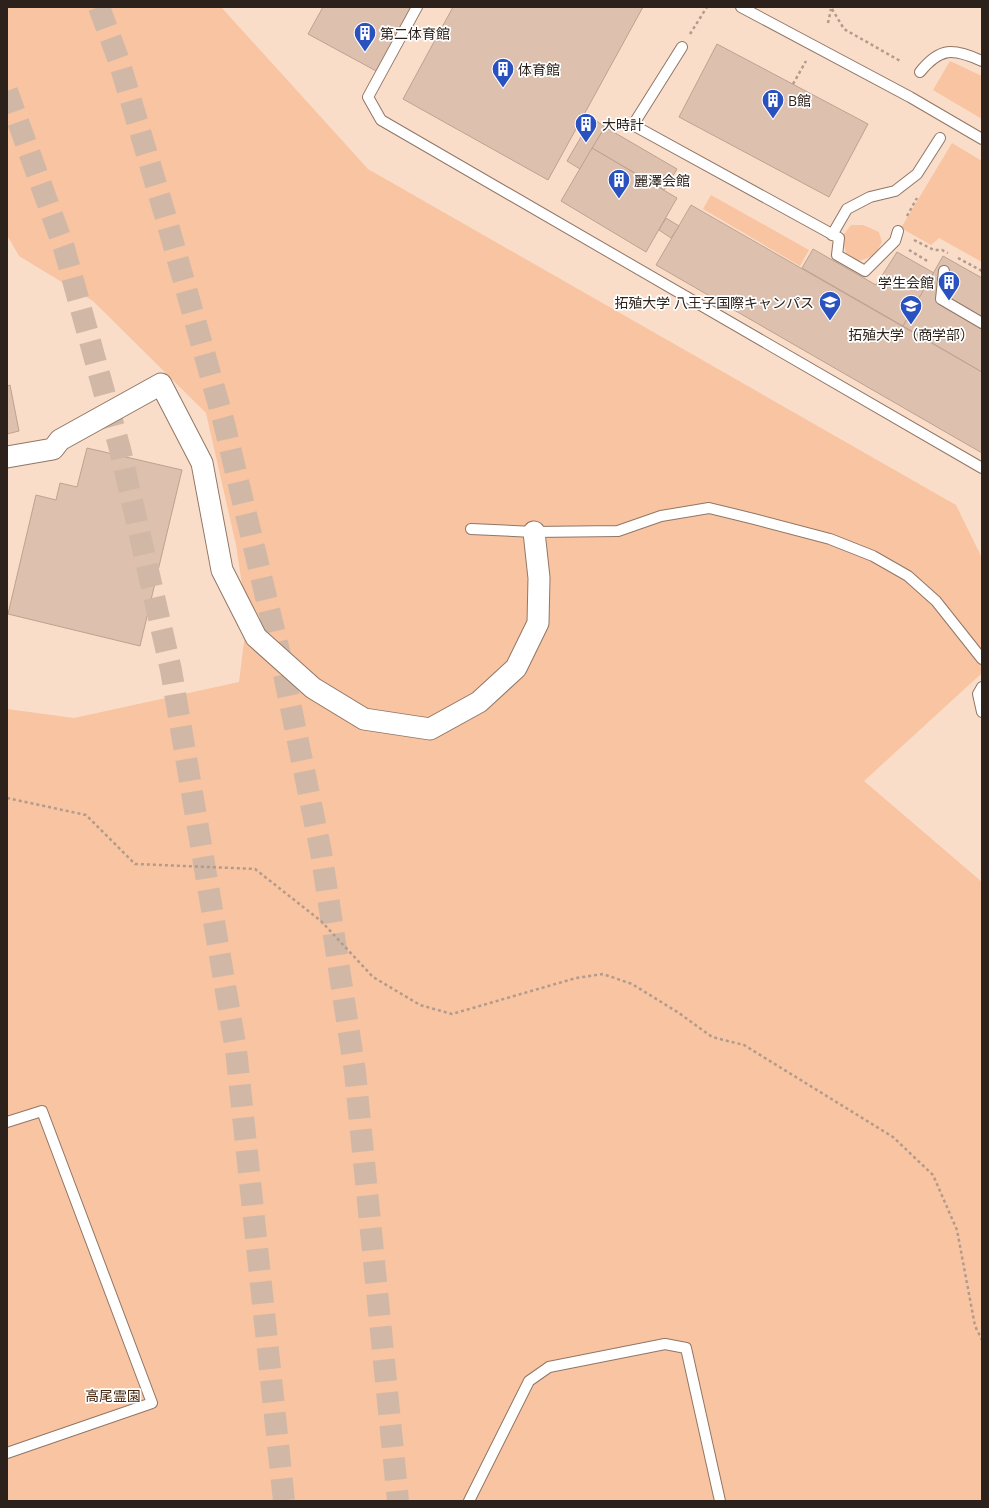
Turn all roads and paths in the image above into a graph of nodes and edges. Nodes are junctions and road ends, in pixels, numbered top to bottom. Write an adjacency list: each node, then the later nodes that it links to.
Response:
1 (418, 7): 23 (lane)
2 (707, 7): 6 (path)
3 (747, 8): 13 (lane)
4 (832, 8): 5 (path); 9 (path)
5 (828, 23)
6 (682, 47): 15 (lane)
7 (806, 60): 11 (path)
8 (982, 61): 10 (lane)
9 (902, 62)
10 (920, 72)
11 (793, 84)
12 (940, 138): 15 (lane)
13 (982, 139)
14 (918, 197): 16 (path)
15 (832, 235): 16 (lane)
16 (897, 236): 17 (path); 19 (path)
17 (949, 253)
18 (955, 257): 20 (path)
19 (944, 271): 21 (lane)
20 (982, 271)
21 (982, 323)
22 (7, 457): 25 (street)
23 (982, 468)
24 (471, 529): 25 (lane)
25 (534, 532): 26 (lane)
26 (982, 658)
27 (982, 687): 28 (lane)
28 (982, 712)
29 (7, 798): 31 (path)
30 (7, 1122): 32 (lane)
31 (982, 1340)
32 (7, 1453)
33 (469, 1501): 34 (lane)
34 (720, 1501)

